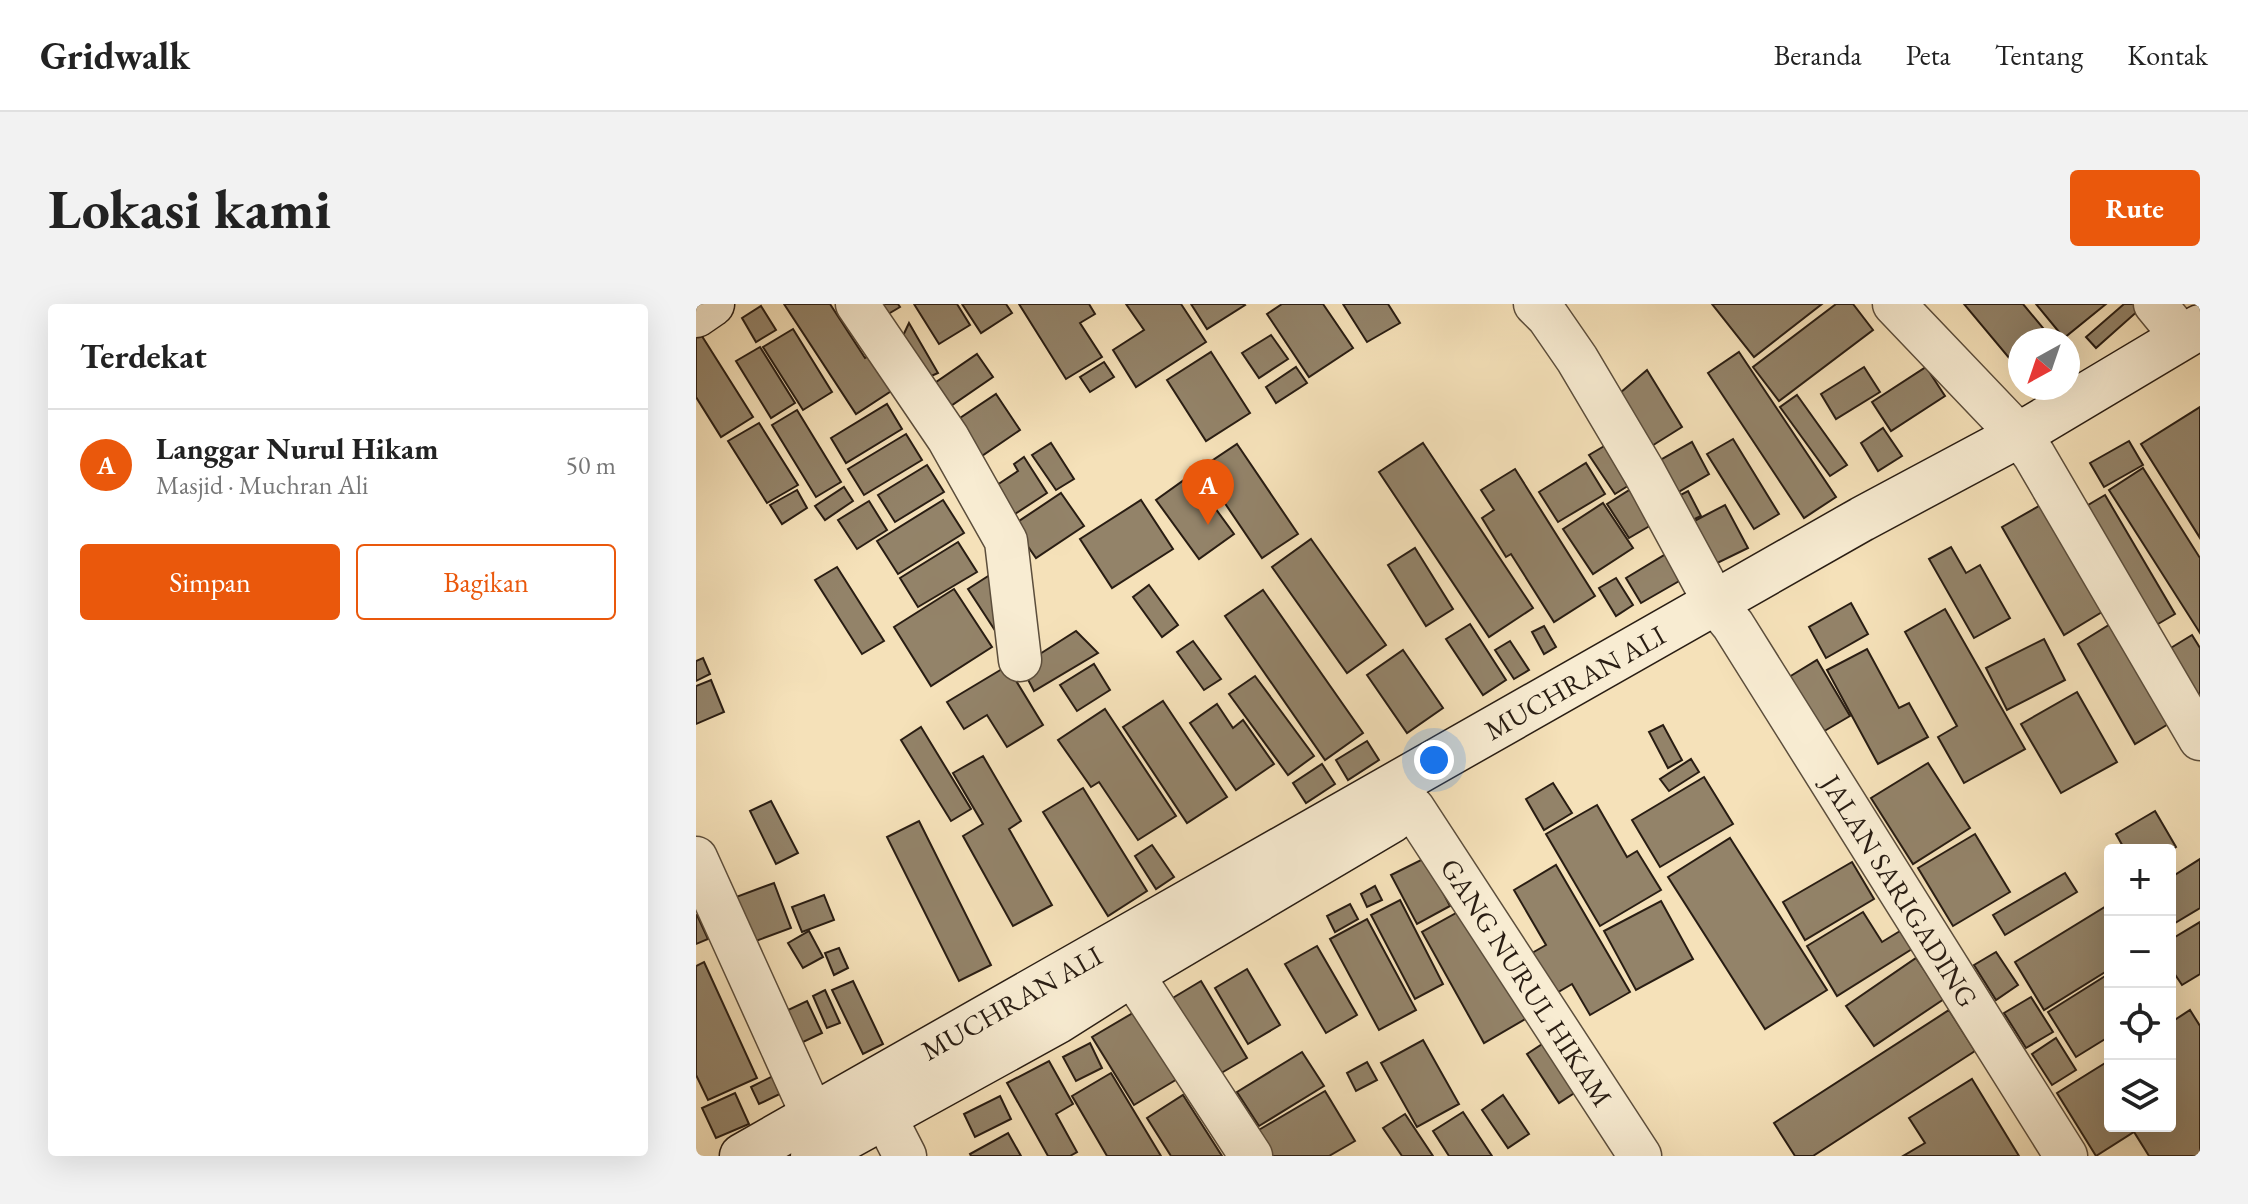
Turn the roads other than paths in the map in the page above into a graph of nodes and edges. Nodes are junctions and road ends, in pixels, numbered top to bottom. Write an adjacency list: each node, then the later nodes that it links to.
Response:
1 (712, 304): 5 (street)
2 (857, 304): 9 (street)
3 (1535, 304): 8 (street, JALAN SARIGADING)
4 (1894, 304): 7 (street)
5 (696, 315)
6 (2184, 332): 7 (street, MUCHRAN ALI)
7 (2027, 445): 8 (street, MUCHRAN ALI); 10 (street)
8 (1724, 614): 11 (street, MUCHRAN ALI); 15 (street, MUCHRAN ALI); 20 (street, JALAN SARIGADING)
9 (1020, 660)
10 (2200, 739)
11 (1413, 808): 13 (street, MUCHRAN ALI); 19 (street, GANG NURUL HIKAM)
12 (696, 858): 15 (street)
13 (1132, 974): 14 (street, MUCHRAN ALI); 18 (street)
14 (884, 1115): 15 (street, MUCHRAN ALI); 17 (street)
15 (813, 1135): 16 (street, MUCHRAN ALI)
16 (749, 1154)
17 (905, 1156)
18 (1251, 1156)
19 (1640, 1156)
20 (2066, 1156)

